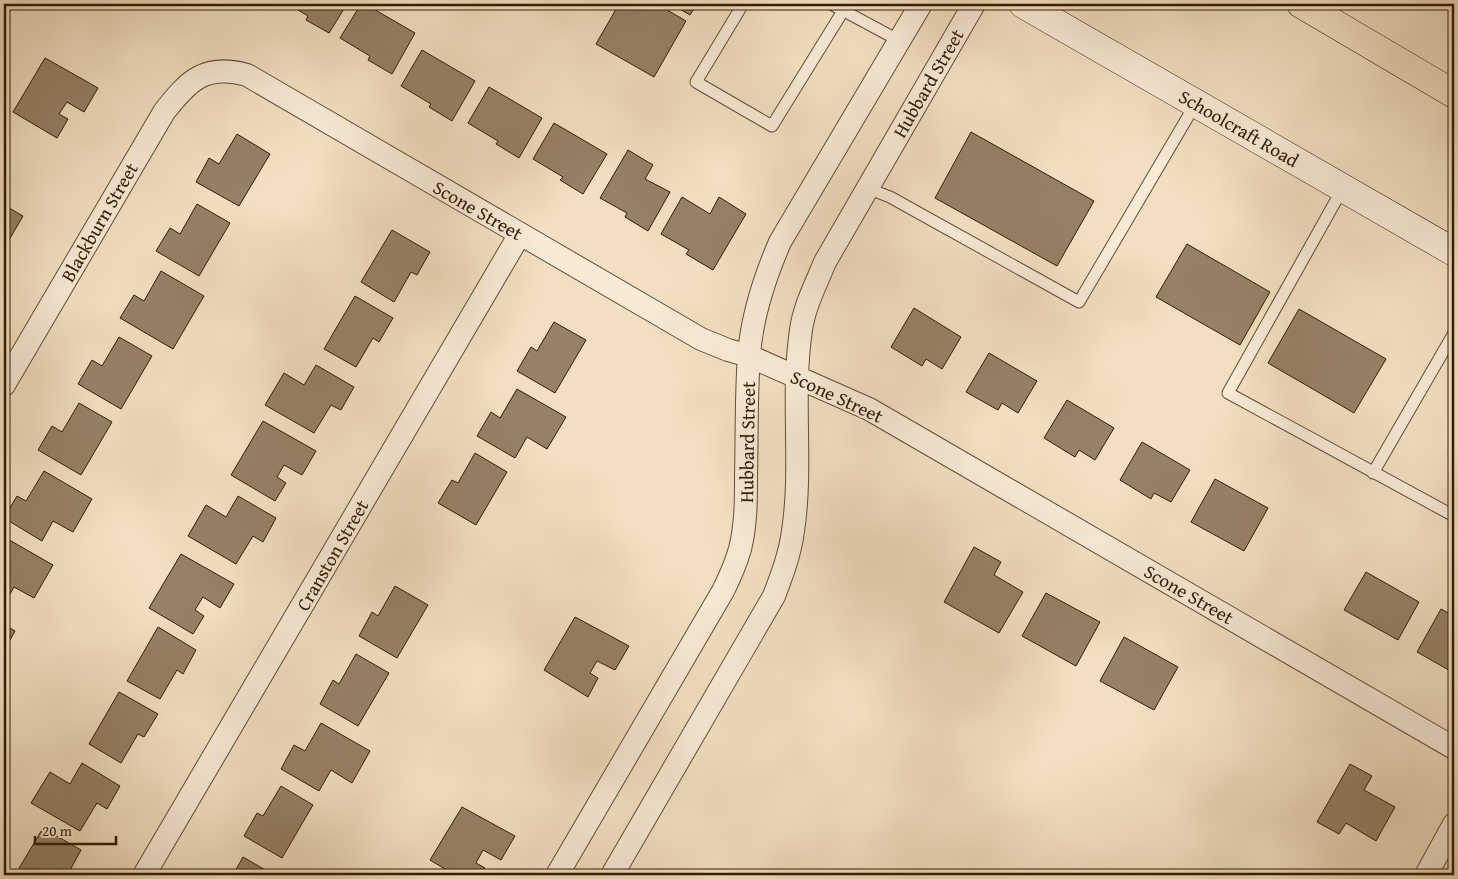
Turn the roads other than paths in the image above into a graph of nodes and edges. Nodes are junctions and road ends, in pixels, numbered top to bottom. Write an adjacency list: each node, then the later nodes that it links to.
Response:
1 (744, 4): 7 (lane)
2 (831, 4): 7 (lane)
3 (921, 4): 8 (street, Hubbard Street)
4 (974, 4): 12 (street, Hubbard Street)
5 (1024, 4): 11 (main road, Schoolcraft Road)
6 (1301, 4): 10 (highway)
7 (843, 10): 8 (lane)
8 (900, 41): 17 (street, Hubbard Street)
9 (209, 73): 14 (street, Scone Street); 19 (street, Blackburn Street)
10 (1454, 94)
11 (1196, 103): 12 (lane); 13 (main road, Schoolcraft Road)
12 (867, 188): 18 (street, Hubbard Street)
13 (1343, 188): 15 (main road, Schoolcraft Road); 20 (lane)
14 (520, 234): 17 (street, Scone Street); 24 (street, Cranston Street)
15 (1454, 252)
16 (1454, 333): 20 (lane)
17 (749, 356): 18 (street, Scone Street); 25 (street, Hubbard Street)
18 (797, 376): 22 (street, Scone Street); 26 (street, Hubbard Street)
19 (4, 385)
20 (1373, 473): 21 (lane)
21 (1454, 516)
22 (1454, 748)
23 (1454, 824): 27 (street)
24 (144, 875)
25 (557, 875)
26 (612, 875)
27 (1426, 875)

